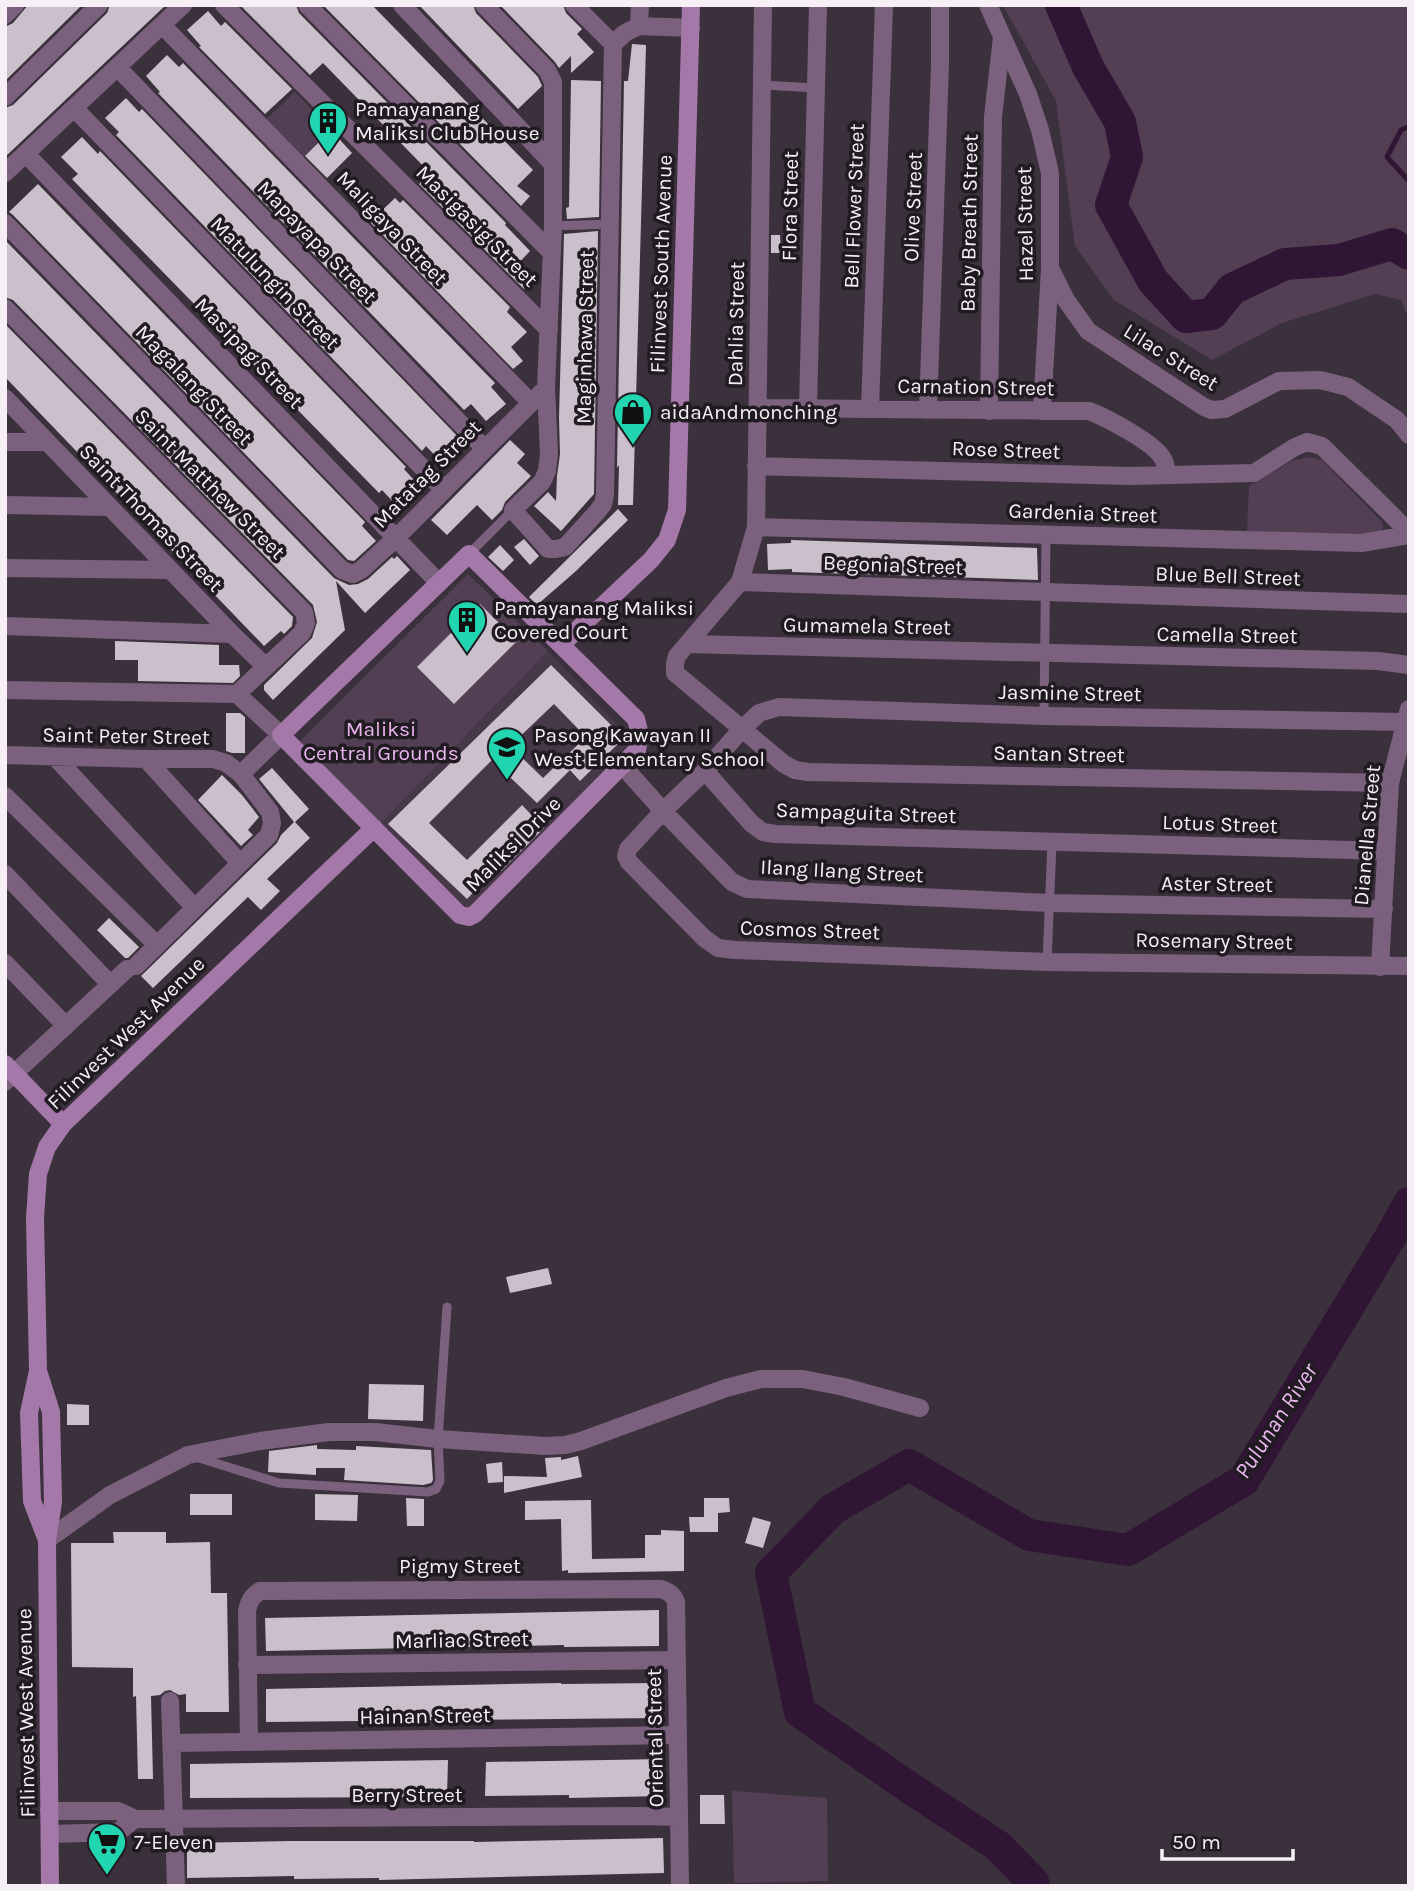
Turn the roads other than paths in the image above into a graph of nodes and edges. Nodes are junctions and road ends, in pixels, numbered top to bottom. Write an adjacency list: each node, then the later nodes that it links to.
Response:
1 (15, 5): 16 (street)
2 (99, 5): 25 (street)
3 (183, 5): 17 (street)
4 (225, 5): 36 (street, Masigasig Street)
5 (307, 5): 33 (street)
6 (402, 5): 28 (street)
7 (484, 5): 28 (street)
8 (574, 5): 21 (street)
9 (640, 5): 18 (street)
10 (691, 5): 19 (street, Filinvest South Avenue)
11 (763, 5): 23 (street, Dahlia Street)
12 (818, 5): 24 (street, Flora Street)
13 (884, 5): 42 (street, Bell Flower Street)
14 (940, 5): 43 (street, Olive Street)
15 (988, 5): 20 (street, Hazel Street)
16 (5, 15)
17 (162, 25): 22 (street); 39 (street, Maligaya Street)
18 (639, 26): 19 (street); 21 (street)
19 (691, 28): 71 (street, Filinvest South Avenue)
20 (1002, 37): 34 (street, Hazel Street); 44 (street, Baby Breath Street)
21 (613, 44): 31 (street, Maginhawa Street)
22 (117, 68): 26 (street); 49 (street, Mapayapa Street)
23 (763, 85): 24 (lane); 40 (street, Dahlia Street)
24 (816, 88): 41 (street, Flora Street)
25 (5, 97)
26 (74, 108): 27 (street); 52 (street, Matulungin Street)
27 (26, 154): 29 (street); 59 (street, Masipag Street)
28 (552, 163): 32 (street)
29 (5, 173)
30 (5, 223): 63 (street, Magalang Street)
31 (611, 224): 32 (lane); 55 (street, Maginhawa Street)
32 (553, 226): 33 (street)
33 (552, 253): 36 (street)
34 (1051, 268): 45 (street, Hazel Street); 46 (street, Lilac Street)
35 (5, 308): 74 (street, Saint Matthew Street)
36 (549, 330): 37 (street)
37 (546, 388): 39 (street, Matatag Street); 55 (street)
38 (5, 398): 48 (street, Saint Thomas Street)
39 (531, 403): 49 (street, Matatag Street)
40 (757, 408): 41 (street, Carnation Street); 50 (street, Dahlia Street)
41 (808, 408): 42 (street, Carnation Street)
42 (870, 408): 43 (street, Carnation Street)
43 (928, 410): 44 (street, Carnation Street)
44 (989, 411): 45 (street, Carnation Street)
45 (1042, 411): 51 (street, Carnation Street)
46 (1409, 435)
47 (5, 442): 48 (street)
48 (46, 442): 54 (street, Saint Thomas Street)
49 (485, 449): 52 (street, Matatag Street)
50 (756, 466): 51 (street, Rose Street); 56 (street, Dahlia Street)
51 (1168, 475): 57 (street, Rose Street)
52 (444, 489): 59 (street, Matatag Street)
53 (5, 505): 54 (street)
54 (109, 507): 62 (street, Saint Thomas Street)
55 (513, 510): 60 (lane)
56 (756, 527): 58 (street, Gardenia Street); 64 (street, Dahlia Street)
57 (1409, 533): 58 (street, Gardenia Street)
58 (1046, 535): 66 (lane)
59 (396, 538): 63 (street, Matatag Street); 65 (street, Masipag Street)
60 (468, 554): 65 (street); 71 (street, Maliksi Drive)
61 (5, 568): 62 (street)
62 (170, 570): 69 (street, Saint Thomas Street)
63 (353, 574)
64 (740, 582): 66 (street, Begonia Street); 70 (street, Dahlia Street)
65 (439, 583): 80 (street)
66 (1045, 594): 67 (street, Blue Bell Street); 72 (lane)
67 (1409, 604)
68 (5, 626): 69 (street)
69 (232, 634): 74 (street, Saint Thomas Street)
70 (688, 644): 72 (street, Gumamela Street); 79 (street, Dahlia Street)
71 (561, 645): 84 (street, Maliksi Drive)
72 (1045, 653): 73 (street, Camella Street); 78 (lane)
73 (1409, 665)
74 (266, 667): 76 (street, Saint Matthew Street)
75 (5, 690): 76 (street)
76 (237, 694): 80 (street)
77 (1407, 715): 78 (street, Jasmine Street); 87 (street, Dianella Street)
78 (1044, 716): 79 (street, Jasmine Street)
79 (741, 730): 85 (street); 87 (street, Santan Street)
80 (281, 735): 86 (street); 90 (street, Maliksi Drive)
81 (5, 755): 82 (street, Saint Peter Street)
82 (55, 757): 83 (street, Saint Peter Street); 96 (street)
83 (146, 760): 86 (street, Saint Peter Street); 93 (street)
84 (622, 765): 89 (street, Ilang Ilang Street); 90 (street, Maliksi Drive)
85 (705, 771): 89 (street); 91 (street, Sampaguita Street)
86 (241, 774): 93 (street)
87 (1390, 783): 92 (street, Dianella Street)
88 (5, 796): 98 (street)
89 (663, 811): 95 (street, Ilang Ilang Street); 99 (street, Cosmos Street)
90 (374, 828): 106 (street, Filinvest West Avenue)
91 (1052, 842): 92 (street, Lotus Street); 95 (lane)
92 (1386, 851): 97 (street, Dianella Street)
93 (240, 863): 96 (street)
94 (5, 874): 103 (street)
95 (1050, 903): 97 (street, Aster Street); 99 (lane)
96 (195, 908): 98 (street)
97 (1384, 909): 102 (street, Dianella Street)
98 (157, 946): 103 (street)
99 (1047, 962): 102 (street, Rosemary Street)
100 (5, 963): 104 (street)
101 (1409, 966): 102 (street, Rosemary Street)
102 (1380, 967)
103 (110, 984): 104 (street)
104 (66, 1026): 105 (street)
105 (8, 1074): 106 (street)
106 (63, 1124): 111 (street, Filinvest West Avenue)
107 (447, 1307): 109 (lane)
108 (920, 1408): 109 (street)
109 (438, 1439): 110 (street); 110 (lane)
110 (188, 1455): 111 (street)
111 (47, 1541): 119 (street, Filinvest West Avenue)
112 (668, 1592): 113 (street, Oriental Street); 114 (street, Pigmy Street)
113 (677, 1660): 114 (street, Marliac Street); 116 (street, Oriental Street)
114 (247, 1665): 117 (street)
115 (170, 1701): 118 (street)
116 (678, 1735): 117 (street, Hainan Street); 120 (street, Oriental Street)
117 (249, 1741): 118 (street, Hainan Street)
118 (172, 1742): 122 (street)
119 (49, 1811): 121 (street, Berry Street); 123 (street, Filinvest West Avenue)
120 (679, 1817): 122 (street, Berry Street); 126 (street, Oriental Street)
121 (135, 1819): 122 (street, Berry Street); 123 (street, Berry Street)
122 (174, 1819): 125 (street)
123 (50, 1834): 124 (street, Filinvest West Avenue)
124 (50, 1886)
125 (176, 1886)
126 (680, 1886)

